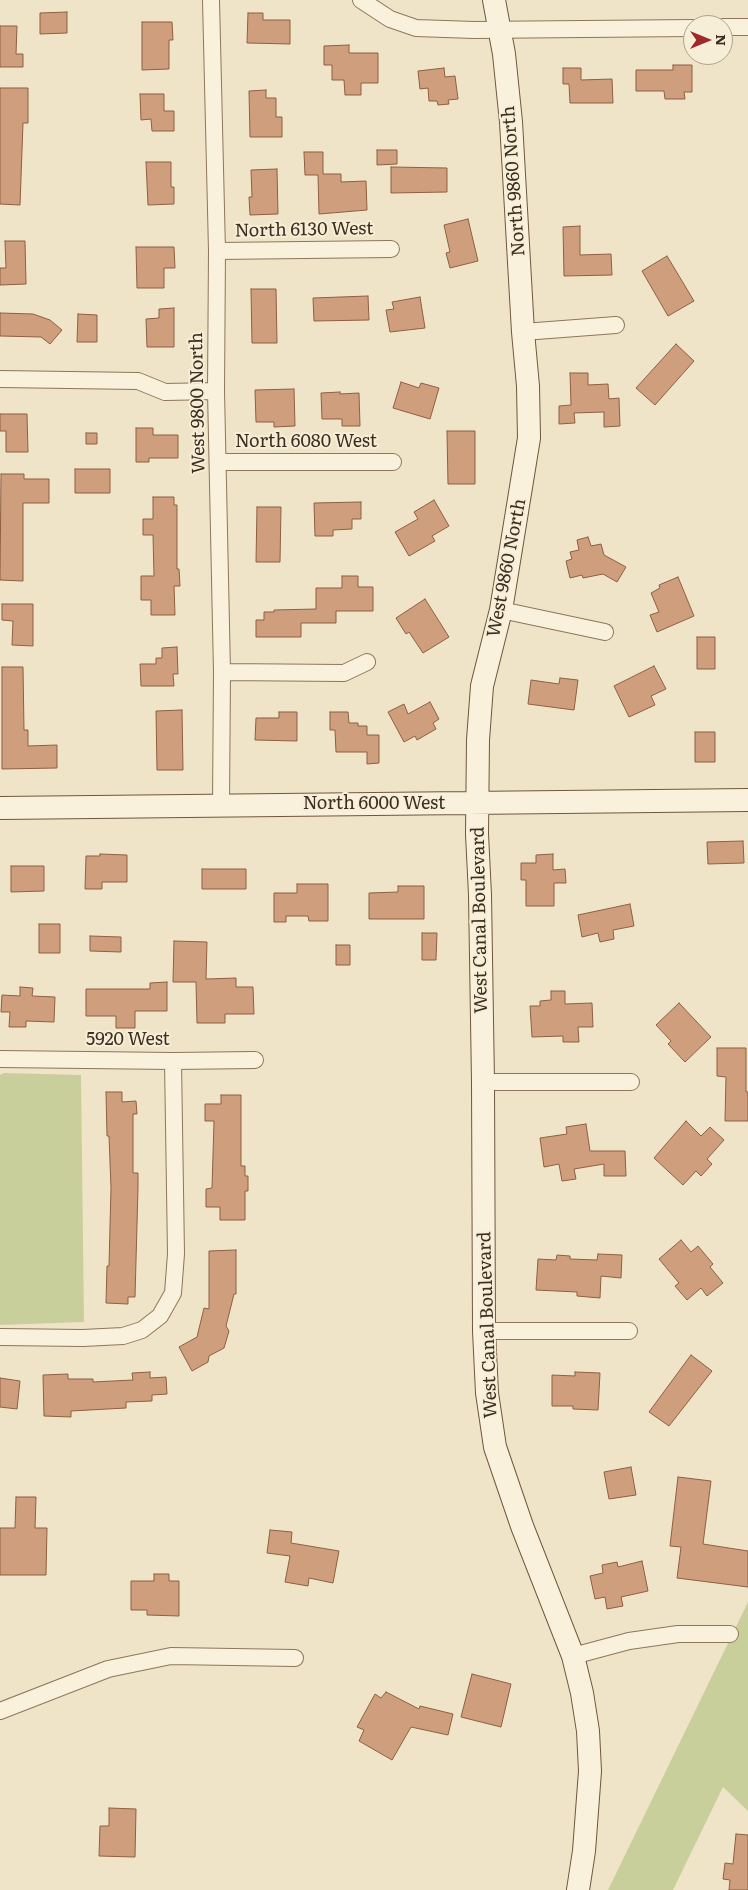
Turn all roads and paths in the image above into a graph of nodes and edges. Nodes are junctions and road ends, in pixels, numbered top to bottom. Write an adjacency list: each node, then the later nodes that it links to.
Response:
1 (211, 0): 9 (street, West 9800 North)
2 (361, 0): 7 (street)
3 (494, 0): 7 (street)
4 (733, 27): 5 (street)
5 (748, 27)
6 (683, 28): 7 (street)
7 (499, 30): 11 (street, North 9860 North)
8 (392, 249): 9 (street, North 6130 West)
9 (217, 251): 13 (street, West 9800 North)
10 (616, 325): 11 (street)
11 (523, 332): 16 (street, West 9860 North)
12 (0, 379): 13 (street)
13 (216, 391): 14 (street, West 9800 North)
14 (219, 462): 15 (street, North 6080 West); 19 (street, West 9800 North)
15 (393, 462)
16 (501, 610): 17 (street); 22 (street, West 9860 North)
17 (605, 632)
18 (367, 662): 19 (street)
19 (222, 672): 21 (street, West 9800 North)
20 (748, 800): 22 (street, North 6000 West)
21 (221, 804): 22 (street, North 6000 West); 23 (street, North 6000 West)
22 (478, 804): 27 (street, West Canal Boulevard)
23 (0, 808)
24 (0, 1059): 26 (street, 5920 West)
25 (255, 1060): 26 (street, 5920 West)
26 (173, 1061): 31 (street)
27 (483, 1082): 28 (street); 29 (street, West Canal Boulevard)
28 (631, 1082)
29 (484, 1330): 30 (street); 33 (street, West Canal Boulevard)
30 (629, 1331)
31 (0, 1337)
32 (730, 1634): 33 (street)
33 (573, 1656): 36 (street, West Canal Boulevard)
34 (295, 1658): 35 (street)
35 (0, 1711)
36 (578, 1890)

